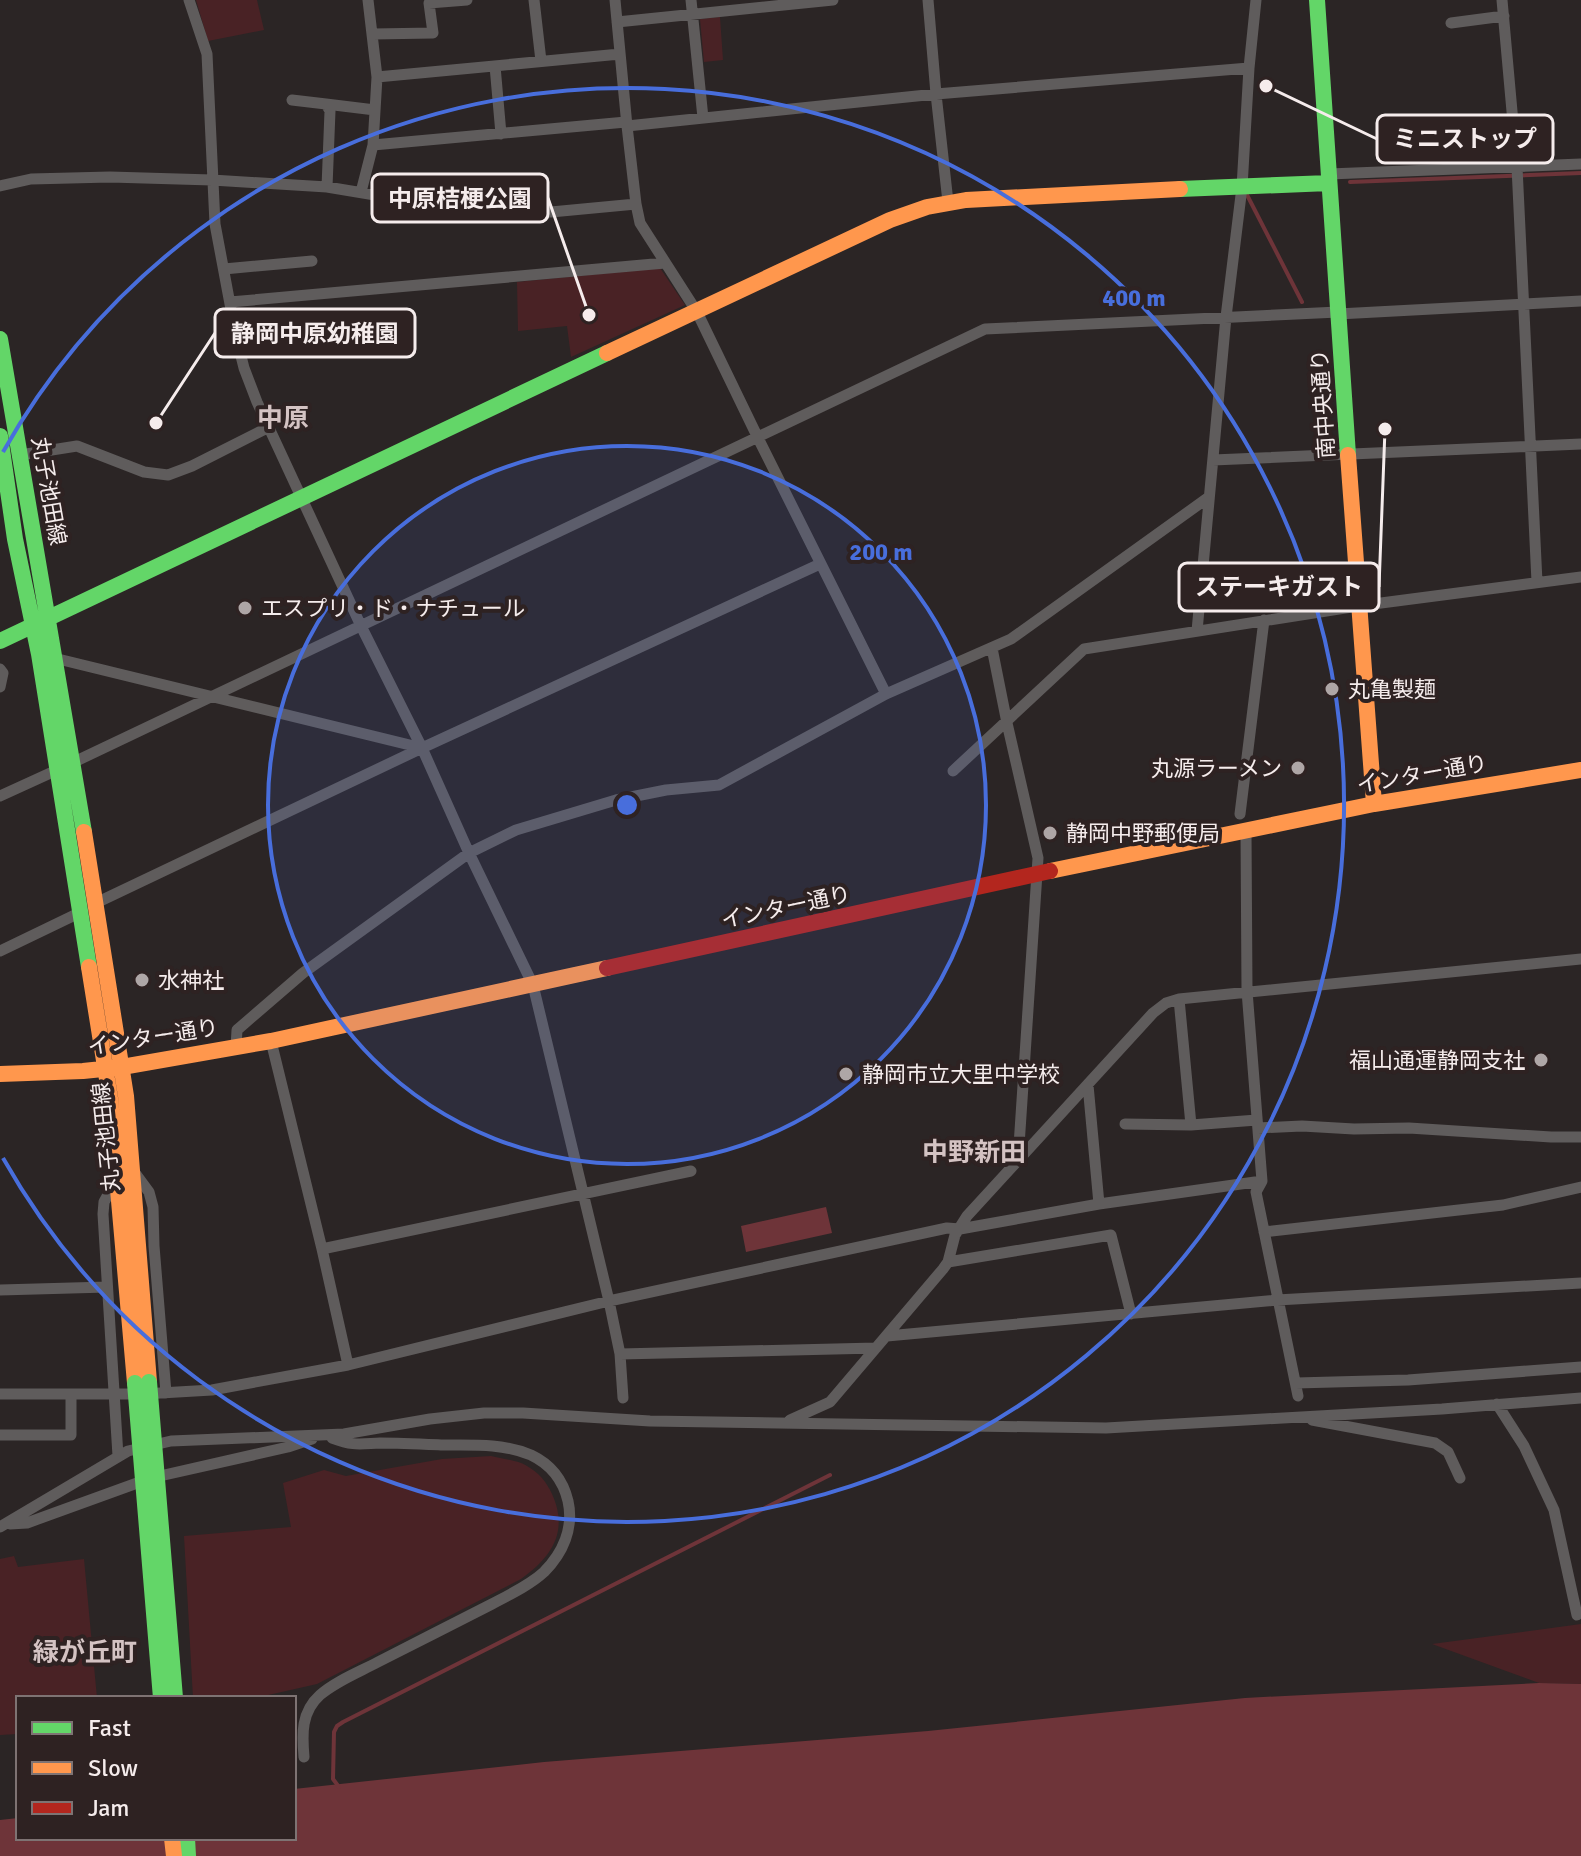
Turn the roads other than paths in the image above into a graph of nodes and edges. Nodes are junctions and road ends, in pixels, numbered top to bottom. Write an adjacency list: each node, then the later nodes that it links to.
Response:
1 (189, 0): 34 (street)
2 (368, 0): 17 (street)
3 (467, 0): 17 (street)
4 (534, 0): 19 (street)
5 (615, 0): 15 (street)
6 (691, 0): 13 (street)
7 (833, 0): 12 (street)
8 (928, 0): 23 (street)
9 (1256, 0): 21 (street)
10 (1317, 0): 33 (street, 南中央通り)
11 (1502, 0): 14 (street)
12 (819, 1): 13 (street)
13 (692, 15): 15 (street); 27 (street)
14 (1504, 16): 16 (street); 32 (street)
15 (617, 22): 18 (street)
16 (1451, 23)
17 (373, 34): 22 (street)
18 (620, 54): 19 (street); 28 (street)
19 (541, 61): 20 (street)
20 (495, 66): 22 (street); 29 (street)
21 (1249, 68): 23 (street); 37 (street)
22 (377, 77): 26 (street)
23 (936, 94): 27 (street); 39 (street)
24 (292, 100): 25 (street)
25 (326, 104): 26 (street); 36 (street)
26 (375, 110): 30 (street)
27 (703, 118): 28 (street)
28 (626, 124): 29 (street); 40 (street)
29 (501, 134): 30 (street)
30 (373, 145): 38 (street)
31 (1581, 164): 32 (street)
32 (1518, 172): 33 (street); 46 (street)
33 (1329, 179): 37 (street); 48 (street, 南中央通り)
34 (212, 180): 35 (street); 36 (street); 43 (street)
35 (0, 186)
36 (327, 187): 38 (street)
37 (1242, 187): 39 (street); 49 (street)
38 (361, 192): 40 (street)
39 (948, 202): 47 (street)
40 (636, 204): 42 (street)
41 (312, 261): 43 (street)
42 (665, 263): 45 (street); 47 (street)
43 (224, 269): 45 (street)
44 (1581, 301): 46 (street)
45 (230, 302): 51 (street)
46 (1524, 304): 48 (street); 55 (street)
47 (697, 312): 53 (street); 59 (street)
48 (1338, 313): 49 (street); 57 (street, 南中央通り)
49 (1226, 317): 53 (street); 58 (street)
50 (0, 339): 56 (street, 丸子池田線)
51 (269, 427): 56 (street); 59 (street)
52 (0, 436): 56 (street, 丸子池田線)
53 (758, 438): 61 (street); 67 (street)
54 (1581, 444): 55 (street)
55 (1531, 446): 57 (street); 63 (street)
56 (8, 455): 66 (street, 丸子池田線)
57 (1348, 455): 58 (street); 64 (street, 南中央通り)
58 (1213, 460): 60 (street)
59 (302, 497): 66 (street); 67 (street)
60 (1209, 497): 68 (street); 70 (street)
61 (820, 564): 74 (street); 77 (street)
62 (1581, 577): 63 (street)
63 (1537, 582): 64 (street)
64 (1358, 606): 65 (street); 82 (street, 南中央通り)
65 (1264, 620): 68 (street); 83 (street)
66 (40, 622): 69 (street); 71 (street, 丸子池田線); 78 (street, 丸子池田線)
67 (361, 626): 75 (street); 77 (street)
68 (1197, 631): 76 (street)
69 (0, 640)
70 (992, 648): 74 (street); 76 (street)
71 (54, 658): 75 (street); 78 (street, 丸子池田線)
72 (0, 669): 73 (street)
73 (0, 687)
74 (886, 694): 85 (street)
75 (211, 697): 77 (street); 78 (street)
76 (1007, 723): 80 (street); 86 (street)
77 (422, 748): 85 (street); 87 (street)
78 (65, 766): 81 (street); 87 (street, 丸子池田線); 88 (street, 丸子池田線)
79 (1581, 770): 82 (street, インター通り)
80 (953, 771)
81 (0, 796)
82 (1374, 804): 84 (street, インター通り)
83 (1240, 814)
84 (1246, 832): 86 (street, インター通り); 92 (street)
85 (469, 853): 91 (street); 95 (street)
86 (1037, 874): 91 (street, インター通り); 103 (street)
87 (96, 903): 96 (street, 丸子池田線)
88 (79, 913): 89 (street); 96 (street, 丸子池田線)
89 (0, 951)
90 (1581, 959): 92 (street)
91 (533, 985): 94 (street, インター通り); 108 (street)
92 (1247, 991): 93 (street); 100 (street)
93 (1179, 999): 98 (street); 101 (street)
94 (271, 1041): 95 (street, インター通り); 112 (street)
95 (236, 1047): 96 (street, インター通り)
96 (114, 1067): 97 (street, インター通り); 105 (street, 丸子池田線)
97 (0, 1074)
98 (1088, 1085): 103 (street); 109 (street)
99 (1125, 1124): 101 (street)
100 (1257, 1124): 101 (street); 102 (street); 106 (street)
101 (1191, 1125)
102 (1581, 1137)
103 (1018, 1161): 110 (street)
104 (691, 1171): 108 (street)
105 (125, 1179): 115 (street); 126 (street); 144 (street, 丸子池田線, bridge); 145 (street, 丸子池田線, bridge)
106 (1262, 1181): 109 (street); 111 (street)
107 (1581, 1187): 111 (street)
108 (584, 1195): 112 (street); 118 (street)
109 (1099, 1204): 110 (street)
110 (960, 1229): 113 (street); 118 (street)
111 (1264, 1232): 117 (street)
112 (322, 1249): 123 (street)
113 (948, 1262): 119 (street); 120 (street)
114 (1581, 1283): 117 (street)
115 (107, 1287): 116 (street); 129 (street)
116 (0, 1290)
117 (1277, 1300): 119 (street); 125 (street)
118 (609, 1301): 122 (street); 123 (street)
119 (1131, 1314): 120 (street)
120 (887, 1336): 121 (street)
121 (876, 1348): 122 (street); 136 (street)
122 (620, 1354): 131 (street)
123 (348, 1365): 126 (street)
124 (1581, 1367): 125 (street)
125 (1296, 1383): 130 (street)
126 (166, 1393): 129 (street)
127 (0, 1394): 128 (street)
128 (71, 1394): 129 (street); 138 (street)
129 (115, 1394): 140 (street)
130 (1298, 1396)
131 (623, 1398)
132 (1581, 1398): 133 (street)
133 (1518, 1403): 134 (street); 137 (street)
134 (1497, 1404): 135 (street); 137 (street)
135 (1304, 1416): 136 (street); 141 (street)
136 (784, 1423): 139 (street)
137 (1515, 1431): 143 (street)
138 (0, 1435)
139 (324, 1435): 140 (street); 142 (street); 146 (street)
140 (118, 1456): 142 (street)
141 (1460, 1478)
142 (3, 1525)
143 (1577, 1615)
144 (161, 1696)
145 (175, 1696)
146 (304, 1757)

